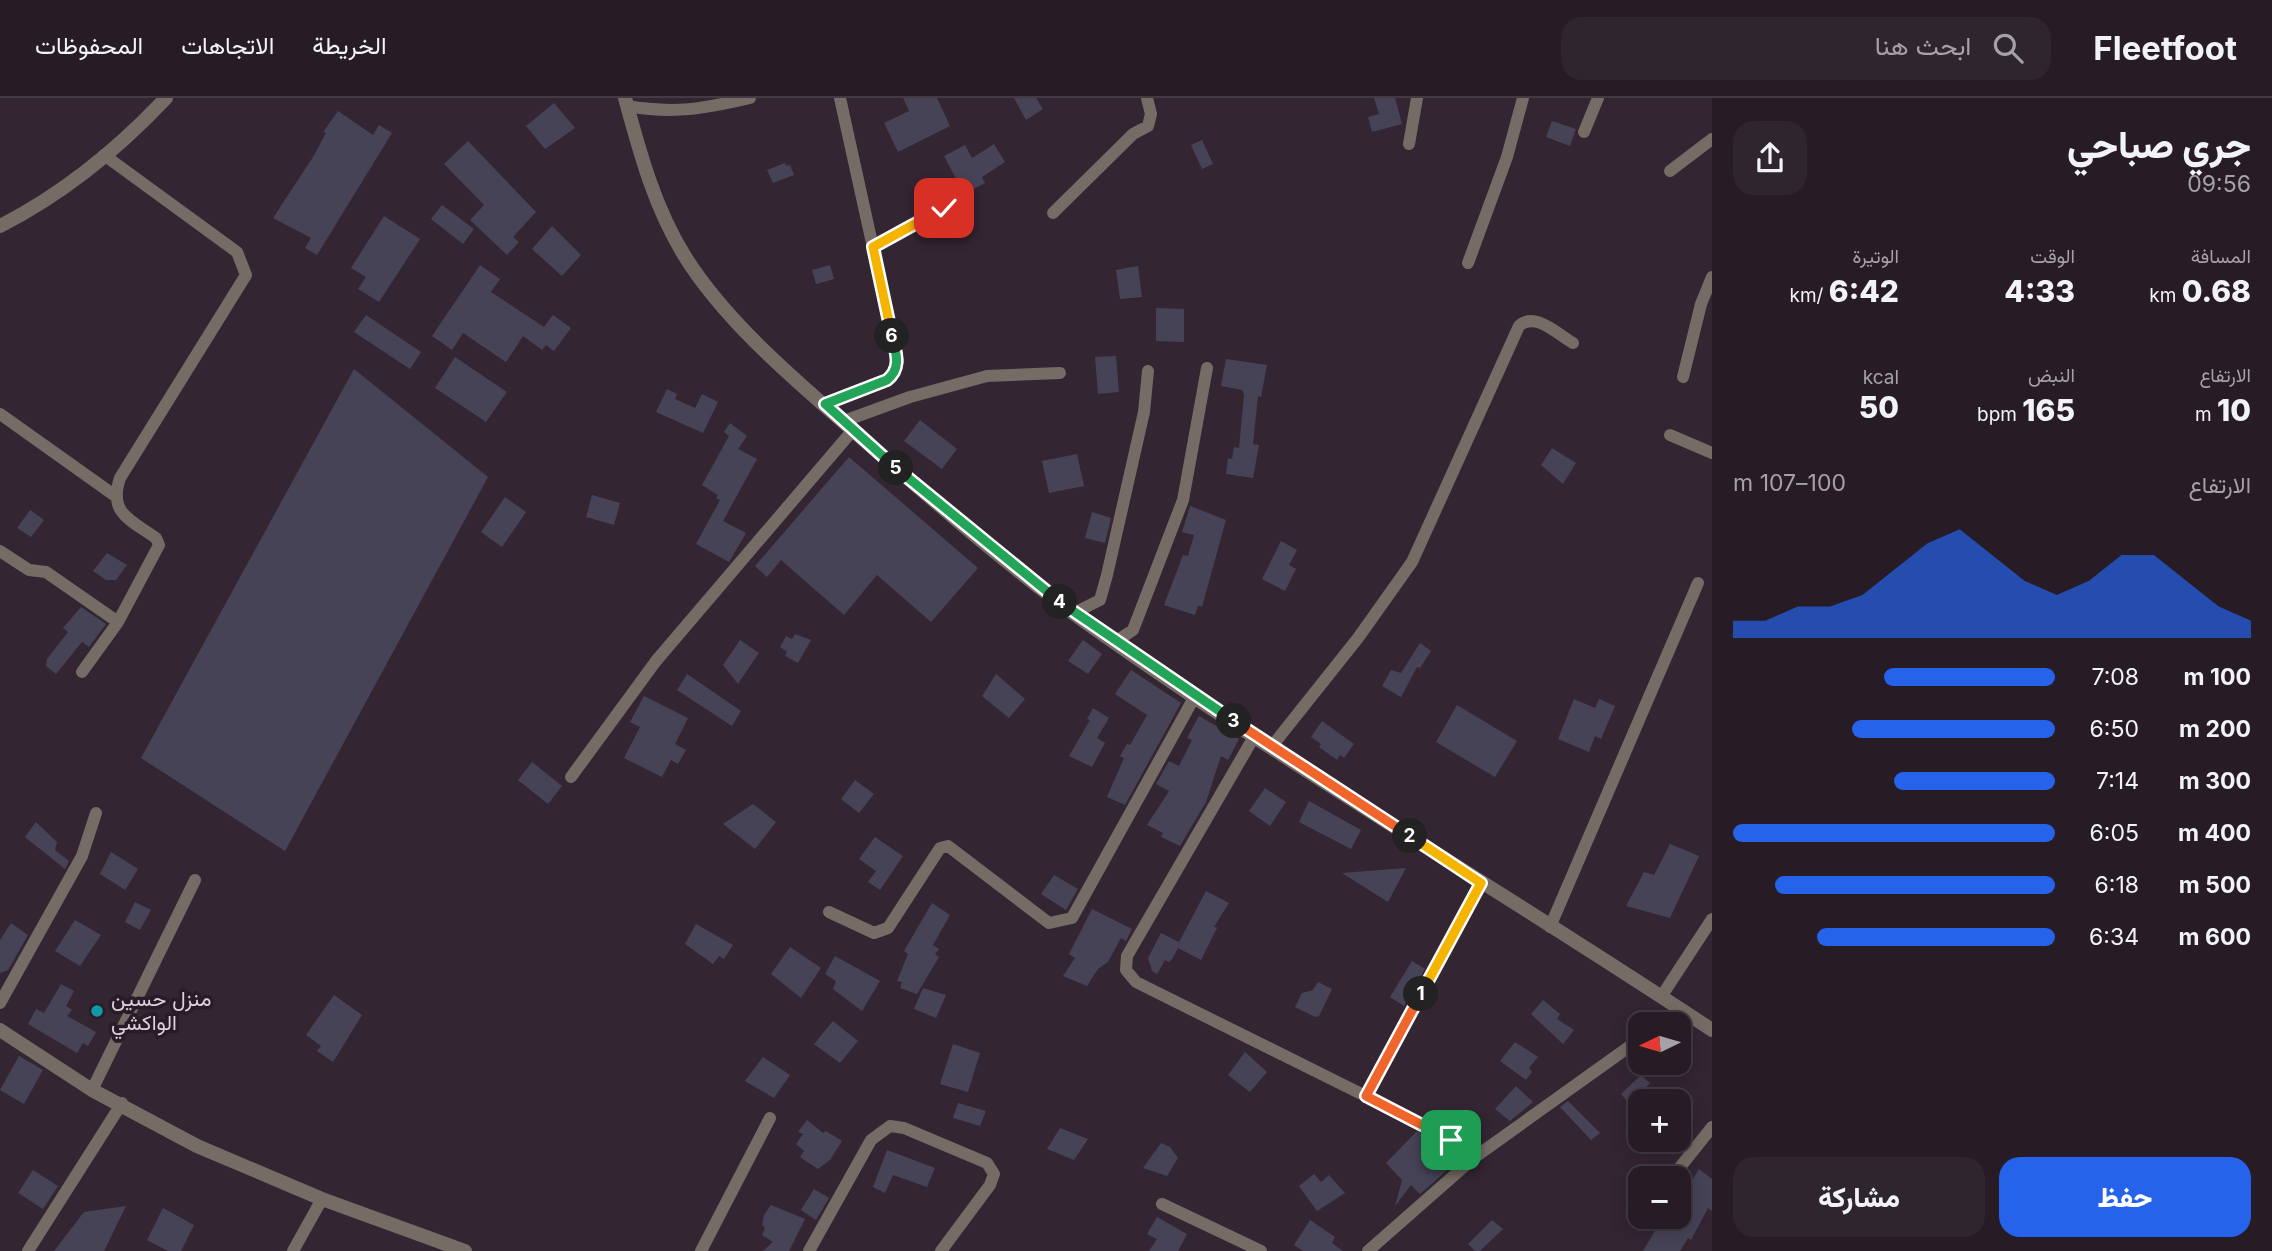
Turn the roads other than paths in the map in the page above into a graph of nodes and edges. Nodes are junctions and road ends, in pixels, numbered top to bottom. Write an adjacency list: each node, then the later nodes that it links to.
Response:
1 (166, 98): 12 (street)
2 (750, 98): 8 (street)
3 (840, 98): 17 (street)
4 (1147, 98): 15 (street)
5 (1417, 98): 11 (street)
6 (1523, 98): 18 (street)
7 (1598, 98): 9 (street)
8 (626, 102): 25 (street)
9 (1584, 132)
10 (1712, 139): 13 (street)
11 (1409, 144)
12 (104, 155): 16 (street); 30 (street)
13 (1670, 171)
14 (944, 208): 17 (street)
15 (1053, 214)
16 (0, 226)
17 (873, 247): 25 (street)
18 (1468, 263)
19 (1712, 277): 24 (street)
20 (1573, 344): 39 (street)
21 (1207, 368): 35 (street)
22 (1148, 371): 33 (street)
23 (1059, 373): 27 (street)
24 (1683, 377)
25 (825, 404): 27 (street)
26 (0, 414): 30 (street)
27 (849, 426): 33 (street); 40 (street)
28 (1670, 435): 29 (street)
29 (1712, 453)
30 (114, 495): 34 (street)
31 (0, 551): 34 (street)
32 (1698, 583): 46 (street)
33 (1074, 613): 35 (street)
34 (118, 622): 36 (street)
35 (1115, 642): 37 (street)
36 (82, 672)
37 (1195, 696): 38 (street); 44 (street)
38 (1255, 735): 39 (street); 55 (street)
39 (1272, 746): 43 (street)
40 (570, 776)
41 (96, 813): 48 (street)
42 (195, 880): 54 (street)
43 (1481, 883): 46 (street); 55 (street)
44 (829, 912)
45 (1712, 919): 47 (street)
46 (1550, 927): 47 (street)
47 (1661, 997): 49 (street)
48 (0, 1003)
49 (1681, 1009): 50 (street); 52 (street)
50 (1677, 1012)
51 (0, 1030): 54 (street)
52 (1712, 1030)
53 (1628, 1048): 59 (street)
54 (92, 1090): 56 (street)
55 (1366, 1096): 59 (street)
56 (122, 1103): 61 (street); 63 (street)
57 (770, 1118): 66 (street)
58 (1712, 1126): 60 (street)
59 (1475, 1157): 70 (street)
60 (1681, 1166)
61 (322, 1199): 64 (street); 65 (street)
62 (1162, 1204): 69 (street)
63 (28, 1251)
64 (293, 1251)
65 (465, 1251)
66 (701, 1251)
67 (809, 1251): 68 (street)
68 (940, 1251)
69 (1261, 1251)
70 (1368, 1251)

